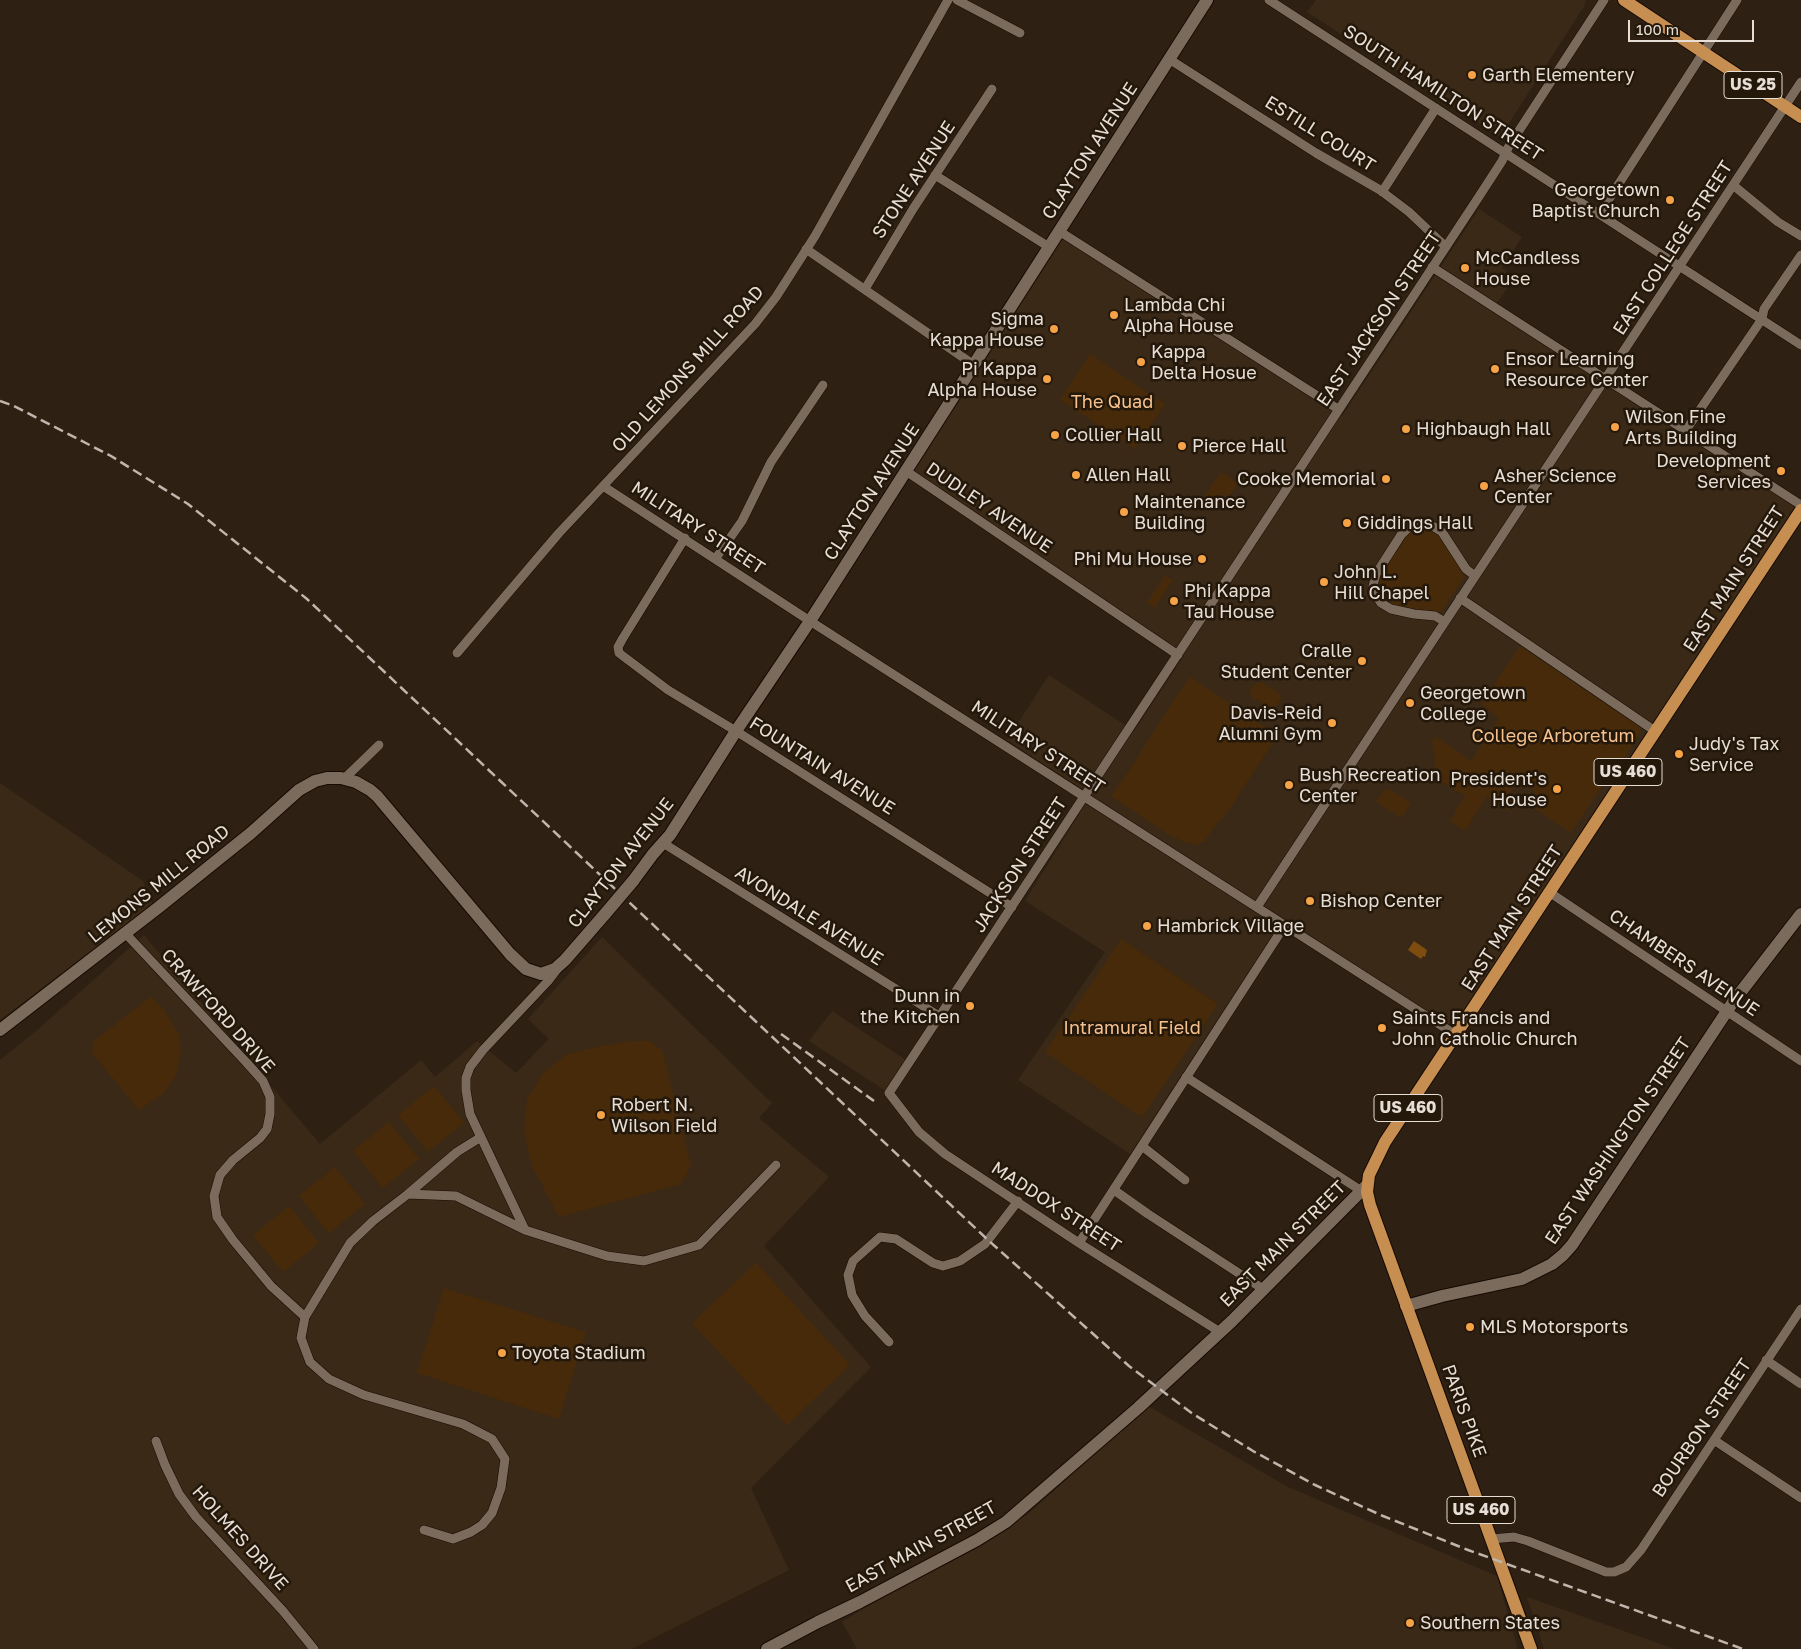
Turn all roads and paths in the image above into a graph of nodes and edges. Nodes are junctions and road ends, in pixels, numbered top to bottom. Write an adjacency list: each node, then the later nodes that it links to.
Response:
1 (948, 0): 25 (street, OLD LEMONS MILL ROAD)
2 (957, 0): 8 (street)
3 (1207, 0): 10 (street, CLAYTON AVENUE)
4 (1269, 0): 14 (street, SOUTH HAMILTON STREET)
5 (1604, 0): 16 (street, EAST JACKSON STREET)
6 (1624, 0): 9 (main road, US 25)
7 (1738, 0): 9 (street)
8 (1020, 33)
9 (1705, 53): 13 (main road, US 25); 20 (street)
10 (1169, 59): 19 (street, ESTILL COURT); 21 (street, CLAYTON AVENUE)
11 (1801, 82): 13 (street, EAST COLLEGE STREET)
12 (992, 89): 17 (street, STONE AVENUE)
13 (1785, 106): 15 (main road, US 25); 18 (street, EAST COLLEGE STREET)
14 (1436, 108): 16 (street, SOUTH HAMILTON STREET); 19 (street)
15 (1801, 117)
16 (1506, 152): 20 (street, SOUTH HAMILTON STREET); 24 (street, EAST JACKSON STREET)
17 (935, 175): 23 (street); 29 (street, STONE AVENUE)
18 (1733, 185): 22 (street); 28 (street, EAST COLLEGE STREET)
19 (1382, 192): 24 (street, ESTILL COURT)
20 (1600, 214): 28 (street, SOUTH HAMILTON STREET)
21 (1059, 231): 23 (street, CLAYTON AVENUE); 35 (street)
22 (1801, 236)
23 (1049, 247): 32 (street, CLAYTON AVENUE)
24 (1446, 247): 27 (street, EAST JACKSON STREET)
25 (806, 249): 29 (street); 38 (street, OLD LEMONS MILL ROAD)
26 (1801, 255): 30 (street)
27 (1432, 267): 33 (street); 35 (street, EAST JACKSON STREET)
28 (1680, 267): 30 (street, SOUTH HAMILTON STREET); 33 (street, EAST COLLEGE STREET)
29 (865, 289): 32 (street)
30 (1762, 319): 31 (street, SOUTH HAMILTON STREET); 36 (street)
31 (1801, 345)
32 (974, 365): 37 (street, CLAYTON AVENUE)
33 (1607, 378): 36 (street); 43 (street, EAST COLLEGE STREET)
34 (823, 385): 42 (street)
35 (1338, 409): 48 (street, EAST JACKSON STREET)
36 (1686, 430): 39 (street)
37 (906, 472): 45 (street, CLAYTON AVENUE); 48 (street, DUDLEY AVENUE)
38 (603, 486): 41 (street, MILITARY STREET); 47 (street, OLD LEMONS MILL ROAD)
39 (1801, 505)
40 (1801, 510): 50 (main road, EAST MAIN STREET / US 460)
41 (685, 538): 42 (street, MILITARY STREET); 49 (street, FOUNTAIN AVENUE)
42 (716, 558): 45 (street, MILITARY STREET)
43 (1475, 576): 44 (street, EAST COLLEGE STREET); 46 (street)
44 (1460, 598): 46 (street, EAST COLLEGE STREET); 50 (street)
45 (810, 621): 49 (street, CLAYTON AVENUE); 53 (street, MILITARY STREET)
46 (1445, 622): 57 (street, EAST COLLEGE STREET)
47 (457, 653)
48 (1178, 655): 53 (street, JACKSON STREET)
49 (736, 731): 54 (street, CLAYTON AVENUE); 56 (street, FOUNTAIN AVENUE)
50 (1656, 731): 55 (main road, EAST MAIN STREET / US 460)
51 (379, 745): 52 (street)
52 (344, 779): 60 (street, LEMONS MILL ROAD); 61 (street, LEMONS MILL ROAD)
53 (1085, 797): 56 (street, JACKSON STREET); 57 (street, MILITARY STREET)
54 (662, 843): 61 (street, CLAYTON AVENUE, bridge); 63 (street, AVONDALE AVENUE)
55 (1549, 892): 62 (street, CHAMBERS AVENUE); 65 (main road, EAST MAIN STREET / US 460)
56 (1012, 907): 63 (street, JACKSON STREET)
57 (1257, 907): 59 (street, MILITARY STREET)
58 (1801, 914): 62 (street, EAST WASHINGTON STREET)
59 (1285, 925): 65 (street, MILITARY STREET); 67 (street)
60 (126, 934): 64 (street, LEMONS MILL ROAD); 82 (street, CRAWFORD DRIVE)
61 (558, 966): 69 (street)
62 (1727, 1011): 66 (street, CHAMBERS AVENUE); 80 (street, EAST WASHINGTON STREET)
63 (939, 1016): 68 (street, JACKSON STREET)
64 (0, 1030)
65 (1456, 1035): 73 (main road, EAST MAIN STREET / US 460)
66 (1801, 1061)
67 (1186, 1078): 70 (street); 73 (street)
68 (889, 1093): 76 (street, MADDOX STREET)
69 (481, 1137): 75 (street); 77 (street)
70 (1142, 1146): 72 (street); 74 (street)
71 (776, 1165): 77 (street)
72 (1185, 1180)
73 (1363, 1187): 79 (street, EAST MAIN STREET); 80 (main road, PARIS PIKE / US 460)
74 (1114, 1190): 78 (street); 79 (street)
75 (408, 1194): 77 (street); 82 (street)
76 (1018, 1201): 78 (street, MADDOX STREET); 84 (street)
77 (525, 1230)
78 (1079, 1243): 83 (street, MADDOX STREET)
79 (1263, 1288): 83 (street, EAST MAIN STREET)
80 (1406, 1306): 91 (main road, PARIS PIKE / US 460)
81 (1801, 1309): 85 (street, BOURBON STREET)
82 (305, 1317): 90 (street)
83 (1220, 1332): 93 (street, EAST MAIN STREET)
84 (889, 1342)
85 (1766, 1360): 86 (street); 88 (street, BOURBON STREET)
86 (1801, 1384)
87 (156, 1440): 92 (street, HOLMES DRIVE)
88 (1714, 1440): 89 (street); 91 (street, BOURBON STREET)
89 (1801, 1498)
90 (424, 1530)
91 (1491, 1539): 94 (main road, PARIS PIKE / US 460)
92 (314, 1649)
93 (767, 1649)
94 (1531, 1649)

